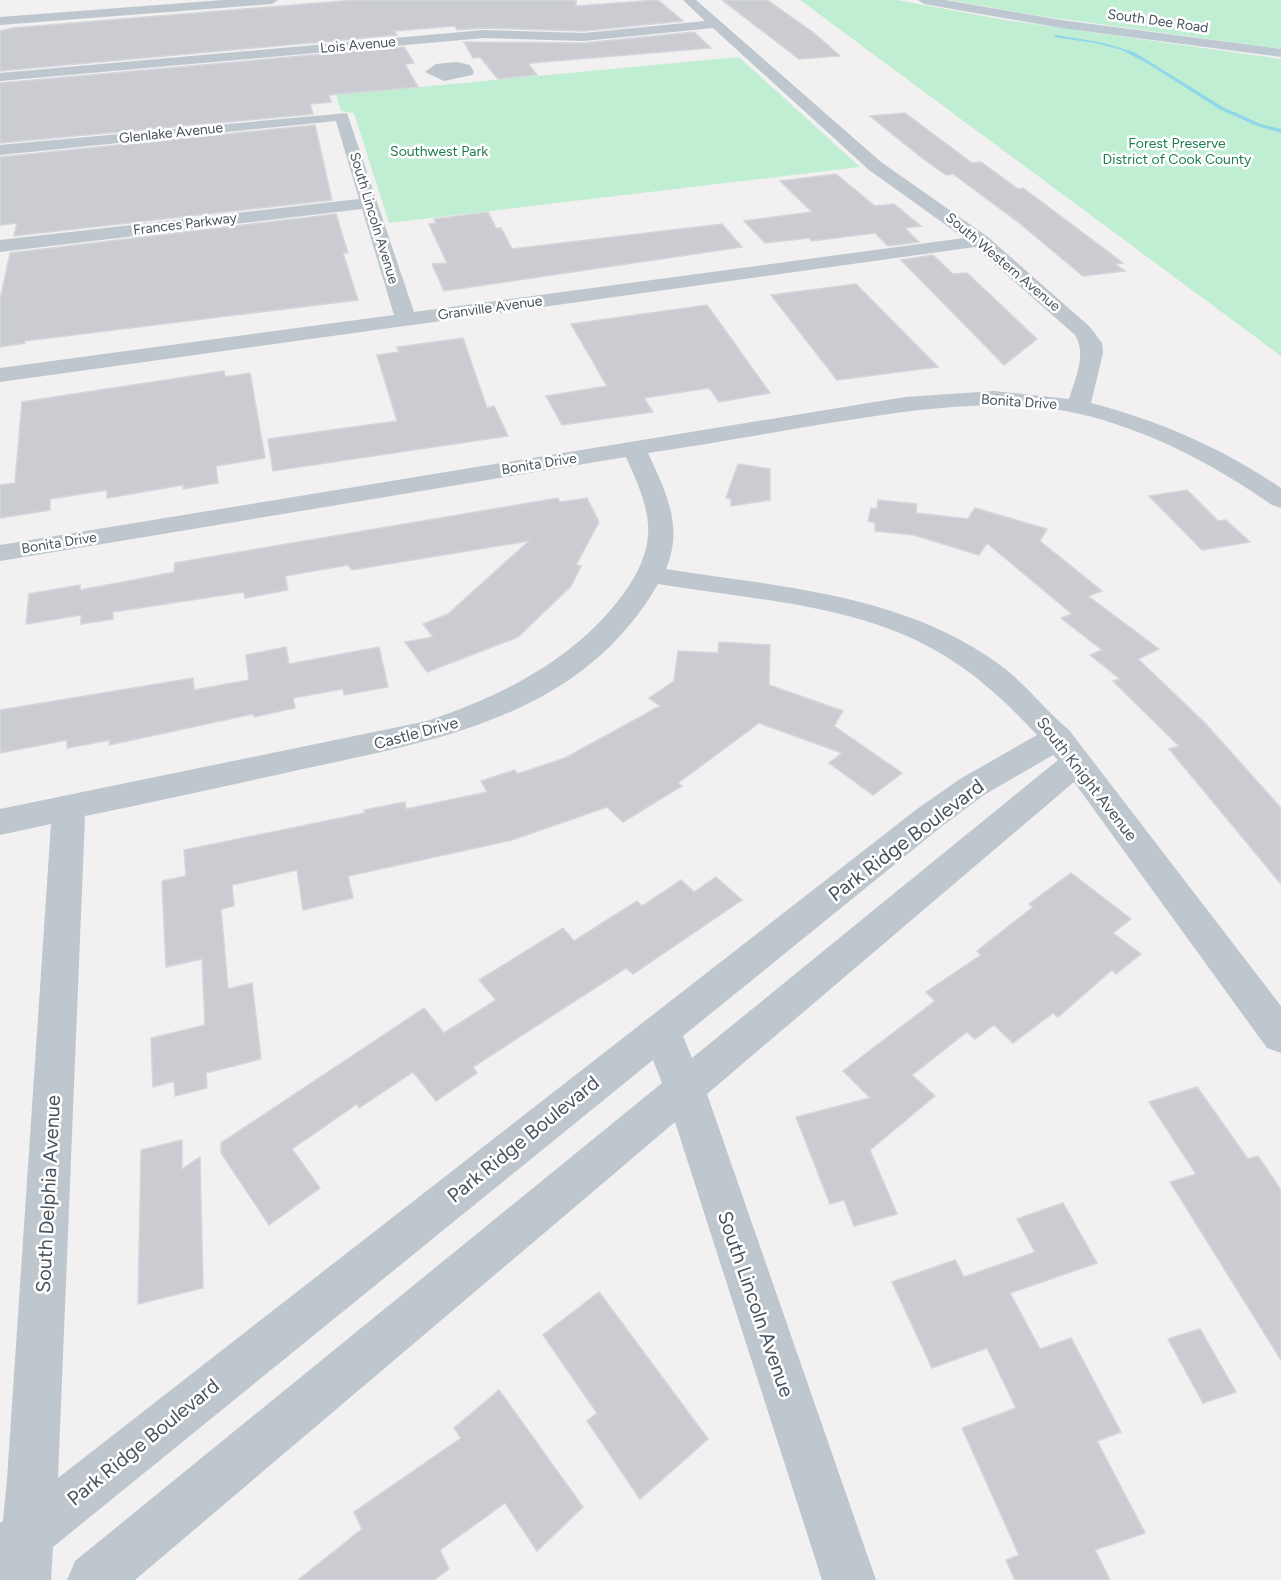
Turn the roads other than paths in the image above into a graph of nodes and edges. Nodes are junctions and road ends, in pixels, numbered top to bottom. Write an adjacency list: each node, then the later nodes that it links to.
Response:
1 (272, 0): 4 (street)
2 (689, 0): 5 (street, South Western Avenue)
3 (924, 0): 7 (main road, South Dee Road)
4 (0, 21)
5 (717, 24): 6 (street, Lois Avenue); 13 (street, South Western Avenue)
6 (430, 38): 8 (street); 9 (street, Lois Avenue)
7 (1281, 53)
8 (446, 66)
9 (0, 77)
10 (342, 116): 11 (street, Glenlake Avenue); 12 (street, South Lincoln Avenue)
11 (0, 150)
12 (370, 203): 14 (street, Frances Parkway); 15 (street, South Lincoln Avenue)
13 (981, 241): 15 (street, Granville Avenue); 17 (street, South Western Avenue)
14 (0, 246)
15 (406, 320): 16 (street, Granville Avenue)
16 (0, 375)
17 (1079, 407): 18 (street, Bonita Drive); 19 (street)
18 (634, 448): 20 (street, Bonita Drive); 21 (street, Castle Drive)
19 (1281, 500)
20 (0, 553)
21 (651, 575): 22 (street, South Knight Avenue); 23 (street, Castle Drive)
22 (1068, 750): 25 (street, Park Ridge Boulevard); 26 (street, South Knight Avenue); 27 (street)
23 (69, 808): 24 (street, Castle Drive); 28 (street, South Delphia Avenue)
24 (0, 822)
25 (661, 1029): 27 (street, South Lincoln Avenue); 28 (street, Park Ridge Boulevard)
26 (1281, 1036)
27 (685, 1090): 30 (street); 31 (street, South Lincoln Avenue)
28 (14, 1545): 29 (street, South Delphia Avenue)
29 (24, 1580)
30 (94, 1580)
31 (849, 1580)

